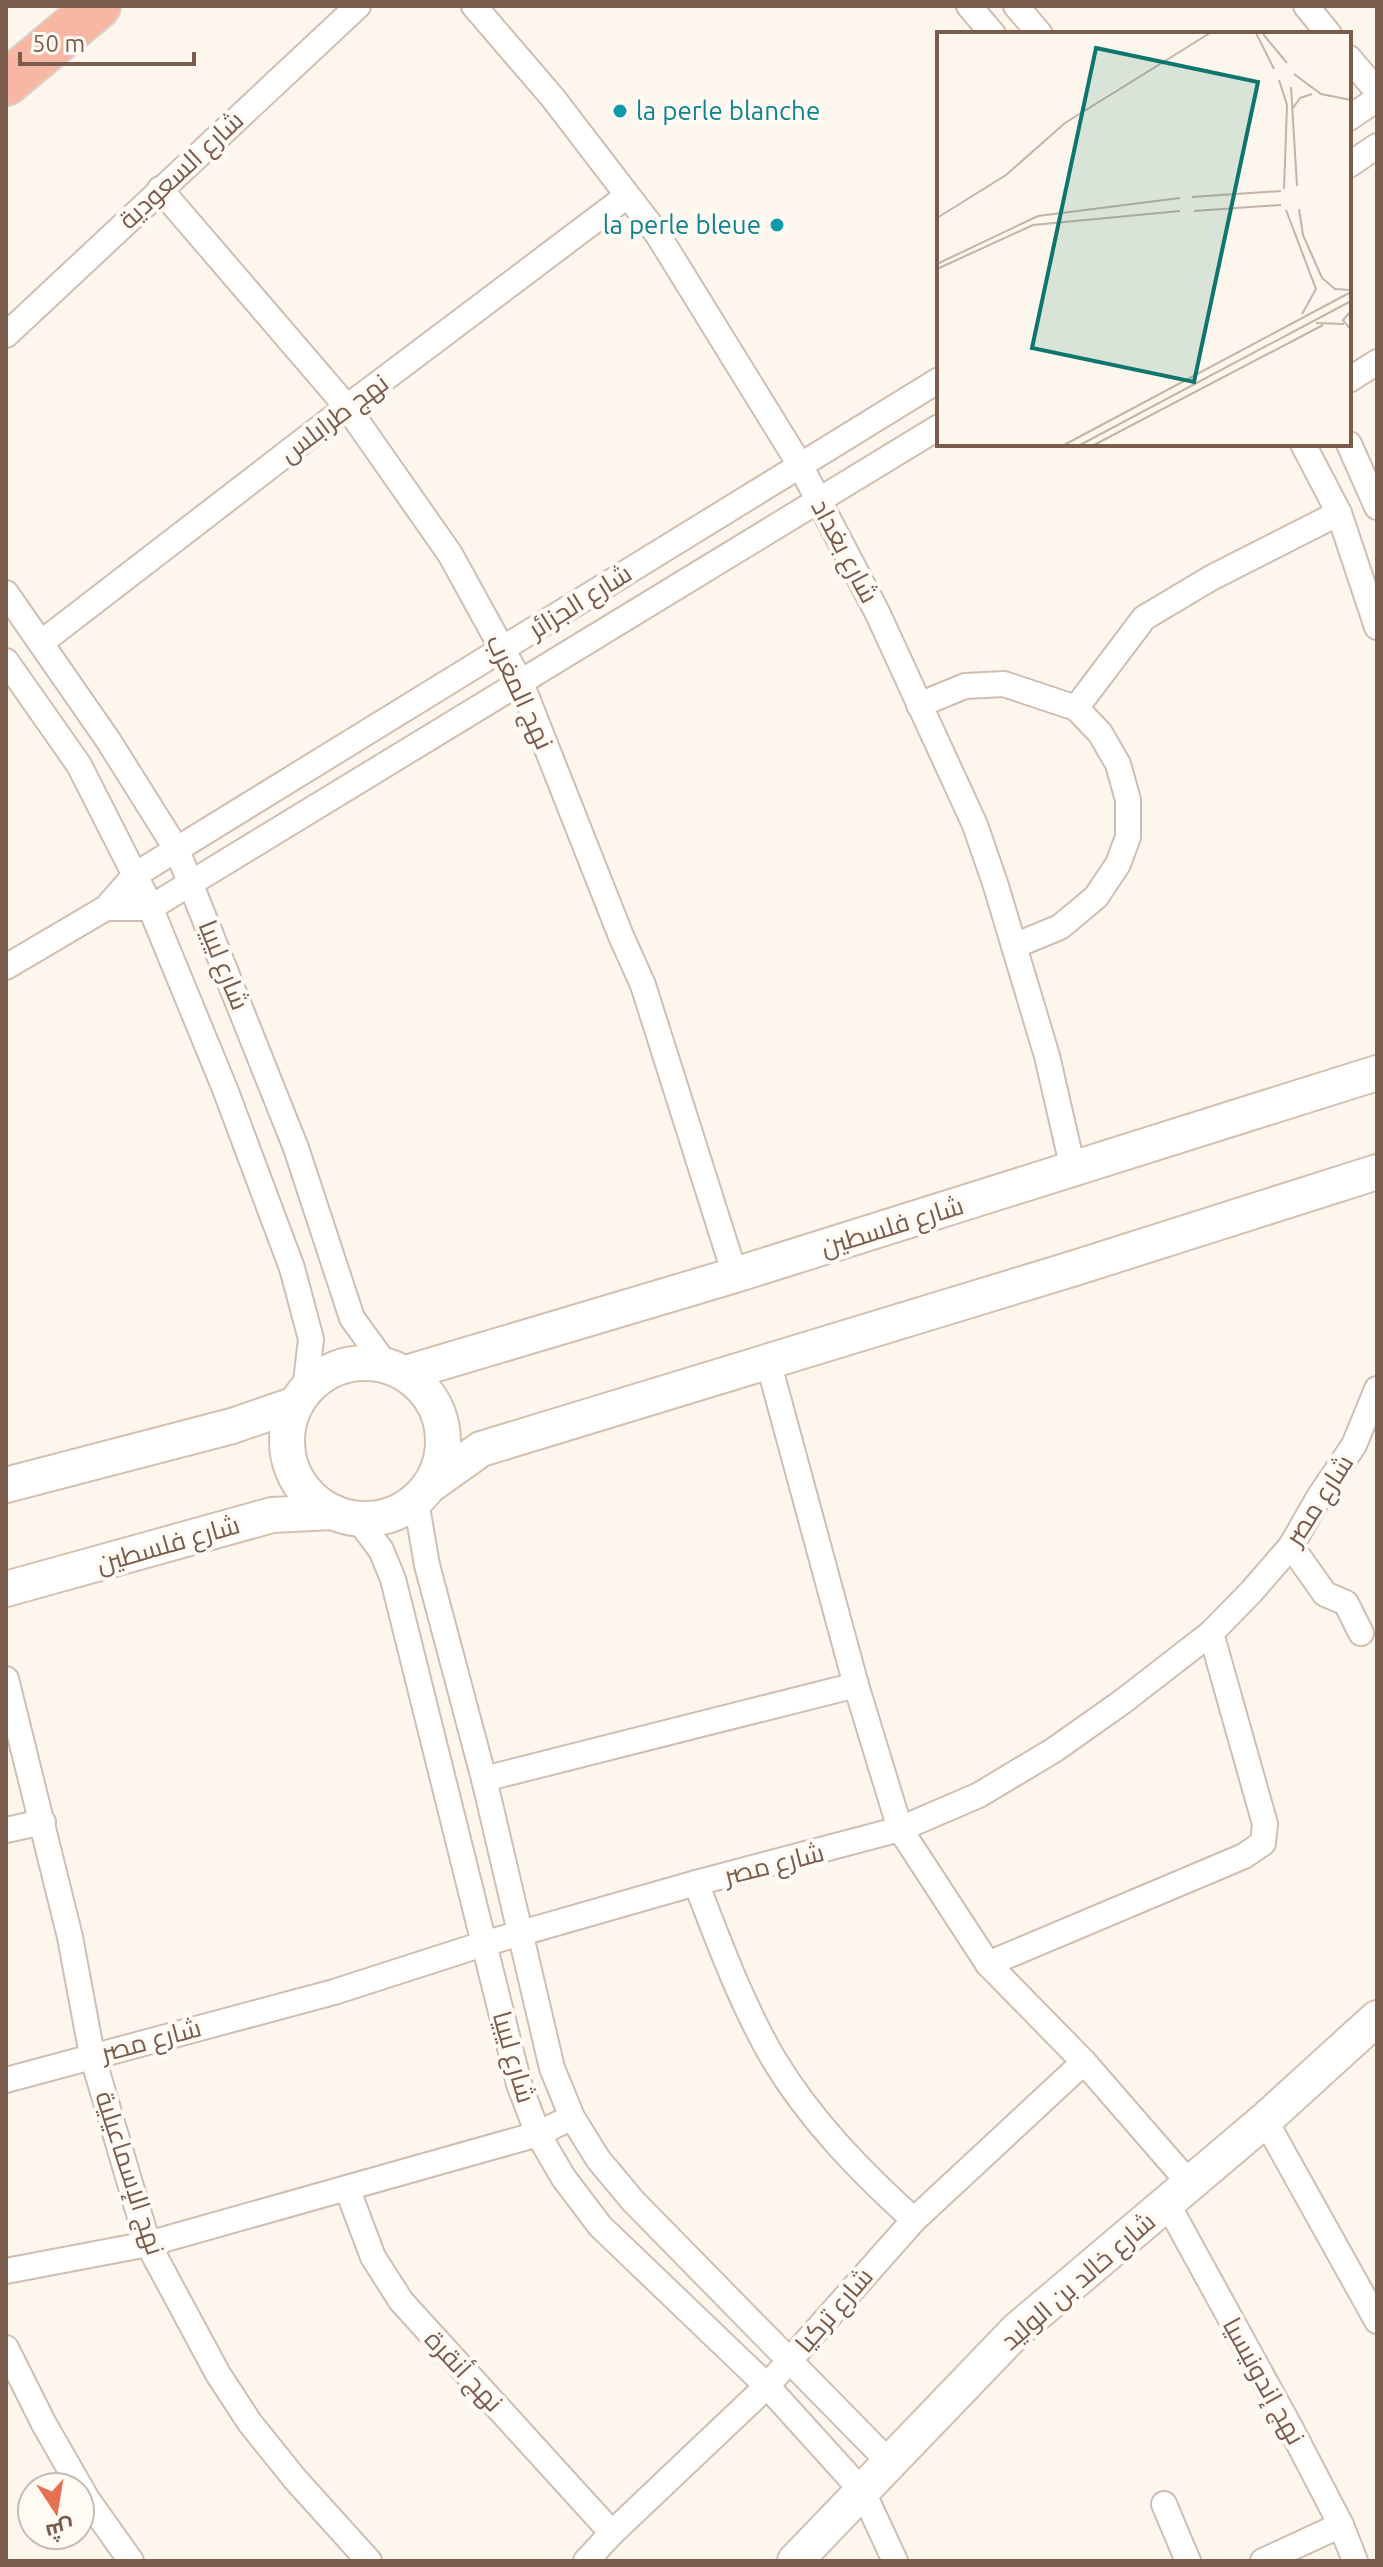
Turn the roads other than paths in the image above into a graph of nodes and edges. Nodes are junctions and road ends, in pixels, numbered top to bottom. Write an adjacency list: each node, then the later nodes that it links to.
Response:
1 (98, 6): 11 (highway)
2 (358, 6): 17 (street, شارع السعودية)
3 (474, 6): 18 (street, شارع بغداد)
4 (969, 6): 7 (street)
5 (1016, 6): 8 (street)
6 (1306, 6): 9 (street)
7 (991, 32)
8 (1038, 32)
9 (1327, 32)
10 (1351, 60): 12 (street)
11 (6, 83)
12 (1377, 91)
13 (1377, 99): 14 (street)
14 (1351, 117)
15 (1377, 146): 16 (street)
16 (1351, 164)
17 (160, 189): 19 (street, شارع السعودية); 23 (street, نهج المغرب)
18 (627, 196): 23 (street, نهج طرابلس); 27 (street, شارع بغداد)
19 (6, 335)
20 (1377, 362): 21 (street)
21 (1351, 379)
22 (937, 381): 27 (street, شارع الجزائر)
23 (347, 407): 33 (street, نهج طرابلس); 34 (street, نهج المغرب)
24 (937, 428): 28 (street, شارع الجزائر)
25 (1304, 446): 30 (street)
26 (1350, 446): 29 (street)
27 (800, 465): 28 (street, شارع بغداد); 34 (street, شارع الجزائر)
28 (819, 500): 36 (street, شارع الجزائر); 37 (street, شارع بغداد)
29 (1377, 507)
30 (1339, 513): 32 (street); 38 (street)
31 (6, 593): 33 (street, شارع ليبيا)
32 (1377, 627)
33 (42, 642): 39 (street, شارع ليبيا)
34 (502, 649): 36 (street, نهج المغرب); 39 (street, شارع الجزائر)
35 (6, 661): 40 (street, شارع ليبيا)
36 (521, 683): 41 (street, شارع الجزائر); 49 (street, نهج المغرب)
37 (919, 705): 38 (street); 44 (street, شارع بغداد)
38 (1076, 708): 44 (street)
39 (177, 850): 40 (street, شارع الجزائر); 41 (street, شارع ليبيا)
40 (135, 875): 42 (street, شارع الجزائر); 43 (street, شارع ليبيا)
41 (190, 884): 43 (street, شارع الجزائر); 51 (street, شارع ليبيا)
42 (106, 908): 43 (street); 45 (street, شارع الجزائر)
43 (150, 908): 53 (street, شارع ليبيا)
44 (1014, 946): 47 (street, شارع بغداد)
45 (6, 967)
46 (1377, 1073): 47 (street, شارع فلسطين)
47 (1073, 1169): 49 (street, شارع فلسطين)
48 (1377, 1172): 50 (street)
49 (735, 1275): 51 (street, شارع فلسطين)
50 (768, 1361): 55 (street); 62 (street, نهج إندونيسيا)
51 (396, 1369): 53 (street); 55 (street)
52 (1377, 1389): 57 (street, شارع مصر)
53 (300, 1397): 54 (street); 56 (street)
54 (6, 1485)
55 (422, 1494): 56 (street); 63 (street, شارع ليبيا)
56 (344, 1515): 58 (street, شارع فلسطين); 69 (street, شارع ليبيا)
57 (1291, 1546): 59 (street, شارع مصر); 60 (street)
58 (6, 1589)
59 (1211, 1633): 65 (street, شارع مصر); 70 (street)
60 (1361, 1633)
61 (6, 1679): 64 (street, نهج الإسماعيلية)
62 (856, 1685): 63 (street); 65 (street, نهج إندونيسيا)
63 (484, 1779): 68 (street, شارع ليبيا)
64 (43, 1822): 66 (street); 72 (street, نهج الإسماعيلية)
65 (900, 1829): 67 (street, شارع مصر); 70 (street, نهج إندونيسيا)
66 (6, 1830)
67 (696, 1883): 68 (street, شارع مصر); 80 (street)
68 (520, 1935): 69 (street, شارع مصر); 75 (street, شارع ليبيا)
69 (483, 1944): 72 (street, شارع مصر); 77 (street, شارع ليبيا)
70 (988, 1964): 73 (street, نهج إندونيسيا)
71 (1377, 2018): 76 (street, شارع خالد بن الوليد)
72 (92, 2055): 74 (street, شارع مصر); 81 (street, نهج الإسماعيلية)
73 (1084, 2062): 79 (street, نهج إندونيسيا); 80 (street, شارع تركيا)
74 (6, 2080)
75 (572, 2117): 77 (street); 85 (street, شارع ليبيا)
76 (1265, 2120): 79 (street, شارع خالد بن الوليد); 83 (street)
77 (538, 2134): 78 (street); 86 (street, شارع ليبيا)
78 (347, 2188): 81 (street); 91 (street, نهج أنقرة)
79 (1179, 2194): 87 (street, شارع خالد بن الوليد); 90 (street, نهج إندونيسيا)
80 (914, 2220): 85 (street, شارع تركيا)
81 (148, 2244): 82 (street); 94 (street, نهج الإسماعيلية)
82 (6, 2271)
83 (1377, 2321)
84 (6, 2348): 93 (street)
85 (791, 2360): 86 (street, شارع تركيا); 87 (street, شارع ليبيا)
86 (767, 2386): 88 (street, شارع ليبيا); 91 (street, شارع تركيا)
87 (890, 2463): 88 (street, شارع خالد بن الوليد)
88 (863, 2492): 92 (street, شارع خالد بن الوليد); 96 (street, شارع ليبيا)
89 (1164, 2504): 97 (street)
90 (1341, 2525): 98 (street); 99 (street, نهج إندونيسيا)
91 (612, 2533): 95 (street, شارع تركيا)
92 (806, 2557)
93 (131, 2561)
94 (369, 2561)
95 (586, 2561)
96 (895, 2561)
97 (1188, 2561)
98 (1263, 2561)
99 (1355, 2561)

